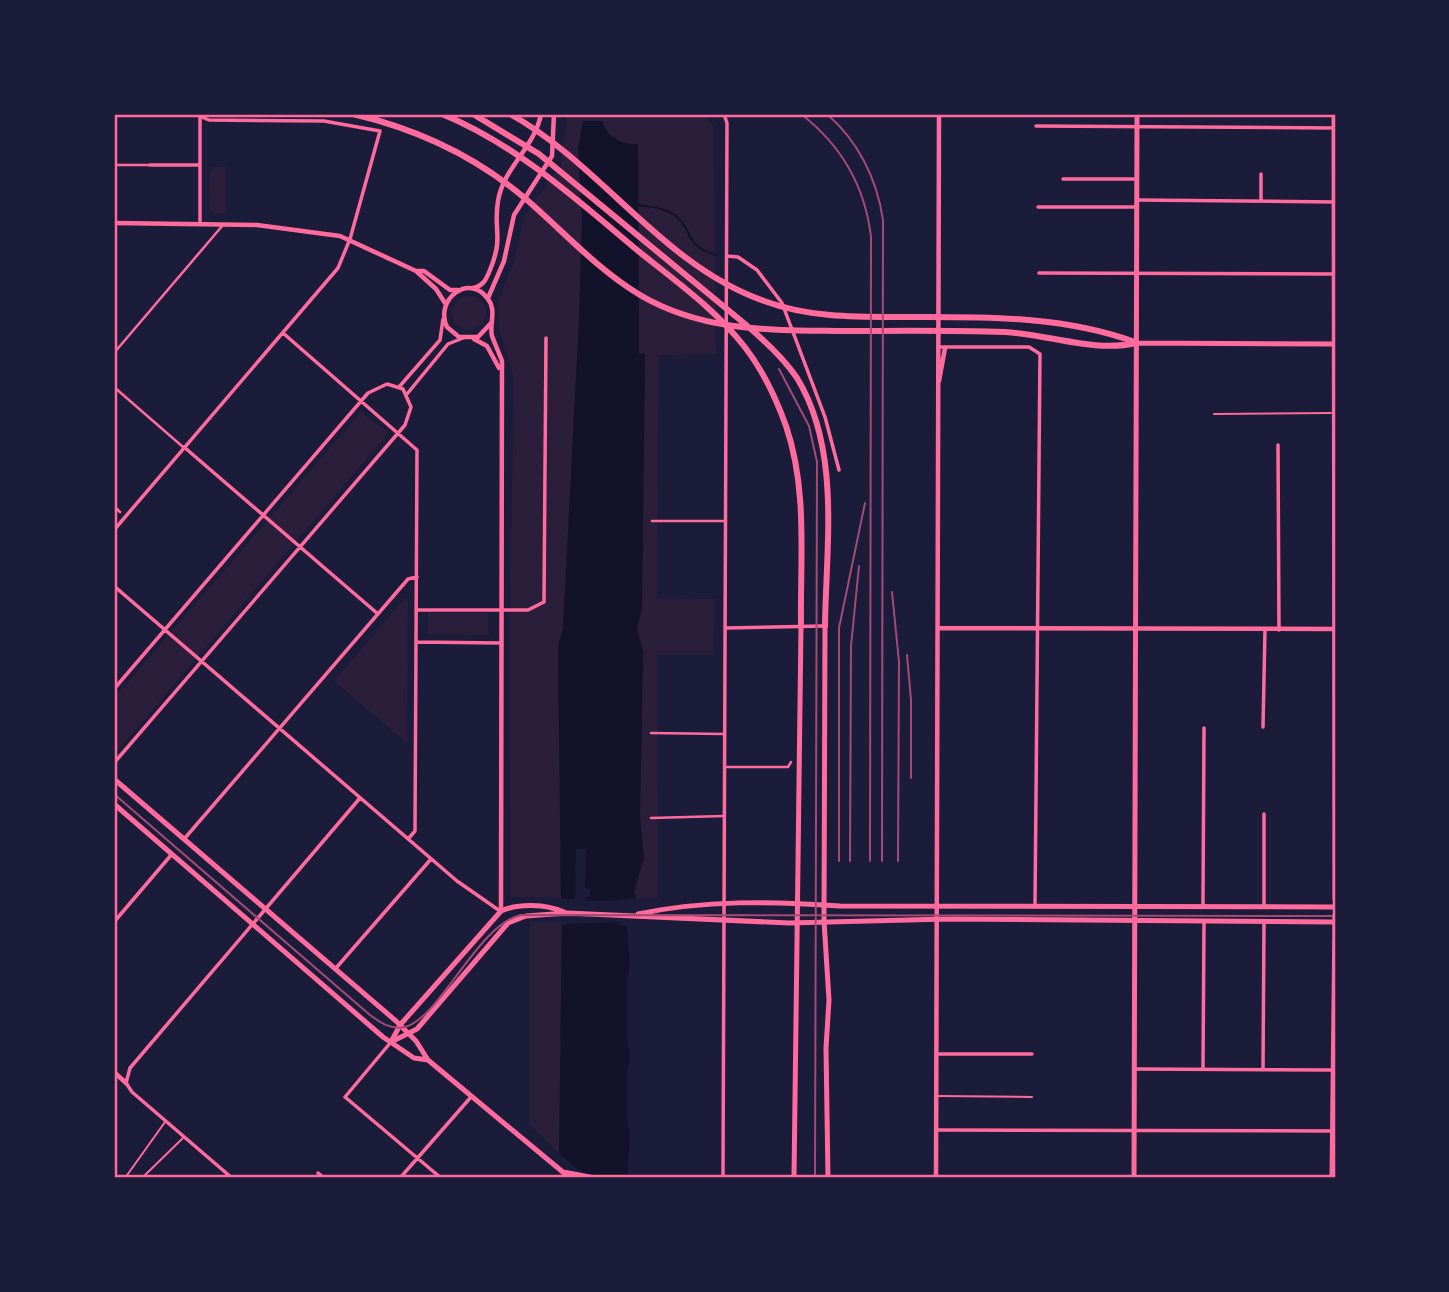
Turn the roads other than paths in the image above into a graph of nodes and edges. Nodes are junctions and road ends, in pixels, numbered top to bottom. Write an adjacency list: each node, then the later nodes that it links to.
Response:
1 (194, 114): 12 (street)
2 (353, 114): 45 (highway)
3 (442, 114): 75 (highway)
4 (473, 114): 76 (highway)
5 (510, 114): 45 (highway)
6 (541, 114): 35 (street)
7 (554, 114): 37 (street)
8 (724, 114): 30 (street)
9 (939, 114): 47 (street)
10 (1137, 114): 14 (main road)
11 (1334, 114): 15 (main road)
12 (200, 117): 18 (street); 29 (street)
13 (1037, 126): 14 (street)
14 (1137, 127): 15 (street); 21 (main road)
15 (1334, 128): 23 (main road)
16 (114, 165): 17 (street)
17 (150, 165): 18 (street)
18 (200, 166): 27 (street)
19 (1261, 174): 22 (street)
20 (1063, 179): 21 (street)
21 (1137, 179): 24 (main road)
22 (1261, 201): 23 (street); 24 (street)
23 (1334, 202): 34 (main road)
24 (1137, 203): 25 (street); 32 (main road)
25 (1038, 207)
26 (114, 223): 27 (street)
27 (200, 223): 28 (street)
28 (225, 224): 29 (street); 49 (street)
29 (350, 239): 31 (street); 41 (street)
30 (727, 256): 61 (street); 67 (street)
31 (416, 271): 36 (street); 38 (street)
32 (1136, 272): 33 (street); 34 (street); 45 (main road)
33 (1039, 273)
34 (1335, 273): 46 (main road)
35 (472, 289): 36 (street); 37 (street)
36 (460, 290): 38 (street)
37 (488, 298): 40 (street)
38 (445, 304): 39 (street)
39 (443, 320): 42 (street); 53 (street)
40 (492, 322): 43 (street); 50 (street)
41 (283, 333): 55 (street); 60 (street)
42 (463, 338): 43 (street); 54 (street)
43 (473, 338): 50 (street)
44 (546, 338): 73 (street)
45 (1136, 343): 46 (main road); 80 (main road)
46 (1335, 344): 56 (main road)
47 (938, 348): 48 (street); 51 (street)
48 (945, 348): 51 (street); 79 (street)
49 (114, 353)
50 (500, 368): 73 (street)
51 (938, 385): 78 (street)
52 (114, 387): 60 (street)
53 (399, 387): 54 (street); 55 (street)
54 (407, 394): 58 (street)
55 (362, 400): 58 (street); 65 (street)
56 (1334, 413): 57 (lane); 62 (main road)
57 (1214, 414)
58 (398, 432): 69 (street); 70 (street)
59 (1278, 445): 84 (street)
60 (184, 447): 65 (street); 68 (street)
61 (839, 470)
62 (1334, 485): 82 (main road)
63 (114, 506): 64 (street)
64 (120, 512)
65 (263, 515): 69 (street); 83 (street)
66 (652, 521): 67 (street)
67 (726, 521): 77 (street)
68 (114, 530)
69 (299, 546): 74 (street); 87 (street)
70 (417, 578): 72 (street); 74 (street)
71 (114, 586): 83 (street)
72 (417, 610): 73 (street); 85 (street)
73 (501, 610): 86 (street)
74 (378, 614): 91 (street)
75 (801, 626): 76 (street); 77 (street); 109 (main road)
76 (825, 626): 110 (main road)
77 (726, 628): 93 (street)
78 (938, 628): 79 (street); 113 (street)
79 (1037, 628): 80 (street); 114 (street)
80 (1136, 628): 81 (street); 111 (main road)
81 (1265, 629): 84 (street); 89 (street)
82 (1335, 629): 84 (street); 107 (main road)
83 (164, 630): 87 (street); 88 (street)
84 (1279, 630)
85 (416, 642): 86 (street); 104 (street)
86 (501, 643): 118 (street)
87 (201, 661): 91 (street); 95 (street)
88 (114, 689)
89 (1263, 727)
90 (1204, 728): 112 (street)
91 (279, 729): 98 (street); 103 (street)
92 (651, 733): 93 (street)
93 (724, 734): 96 (street)
94 (791, 762): 96 (street)
95 (114, 763)
96 (726, 767): 101 (street)
97 (114, 779): 103 (main road)
98 (360, 798): 104 (street); 117 (street)
99 (114, 804): 105 (main road)
100 (1264, 814): 115 (street)
101 (726, 816): 102 (street); 108 (street)
102 (650, 818)
103 (184, 839): 117 (main road)
104 (408, 839): 106 (street)
105 (172, 853): 127 (street); 130 (main road)
106 (431, 859): 118 (street); 133 (street)
107 (1335, 899)
108 (723, 904): 109 (main road); 120 (main road); 124 (street)
109 (797, 904): 110 (main road); 132 (main road)
110 (824, 905): 113 (main road); 125 (main road)
111 (1135, 905): 112 (main road); 114 (main road); 126 (main road)
112 (1203, 905): 115 (main road)
113 (938, 906): 114 (main road); 122 (street)
114 (1035, 906)
115 (1264, 906): 116 (main road)
116 (1335, 906)
117 (265, 908): 130 (street); 133 (main road)
118 (500, 911): 119 (main road); 131 (main road); 134 (main road)
119 (569, 913): 120 (main road); 131 (main road)
120 (632, 914): 124 (main road)
121 (1335, 915): 129 (main road)
122 (937, 919): 125 (main road); 126 (main road); 137 (street)
123 (1203, 920): 126 (main road); 128 (main road); 141 (street)
124 (723, 921): 132 (main road); 165 (street)
125 (824, 921): 132 (main road); 167 (main road)
126 (1135, 921): 140 (main road)
127 (114, 922)
128 (1264, 922): 129 (main road); 142 (street)
129 (1334, 922): 143 (main road)
130 (252, 923): 136 (main road); 145 (street)
131 (508, 923): 135 (main road)
132 (797, 923): 166 (main road)
133 (335, 969): 134 (main road)
134 (400, 1025): 135 (main road); 136 (main road)
135 (410, 1035): 136 (main road); 139 (main road)
136 (391, 1042): 139 (main road); 154 (street)
137 (937, 1054): 138 (street); 146 (street)
138 (1032, 1056)
139 (428, 1060): 147 (main road)
140 (1135, 1069): 141 (street); 151 (main road)
141 (1203, 1070): 142 (street)
142 (1263, 1070): 143 (street)
143 (1332, 1070): 152 (main road)
144 (114, 1072): 145 (street)
145 (126, 1083): 149 (street)
146 (936, 1096): 148 (lane); 150 (street)
147 (471, 1097): 154 (street); 155 (main road)
148 (1032, 1097)
149 (166, 1121): 153 (street); 157 (lane)
150 (936, 1130): 151 (street); 168 (street)
151 (1135, 1130): 152 (street); 169 (main road)
152 (1332, 1131): 170 (main road)
153 (185, 1137): 158 (lane); 159 (street)
154 (418, 1158): 161 (street); 162 (street)
155 (560, 1171): 163 (main road); 164 (main road)
156 (318, 1173): 160 (street)
157 (125, 1178)
158 (142, 1178)
159 (232, 1178)
160 (324, 1178)
161 (400, 1178)
162 (441, 1178)
163 (567, 1178)
164 (595, 1178)
165 (723, 1178)
166 (794, 1178)
167 (828, 1178)
168 (936, 1178)
169 (1134, 1178)
170 (1332, 1178)

